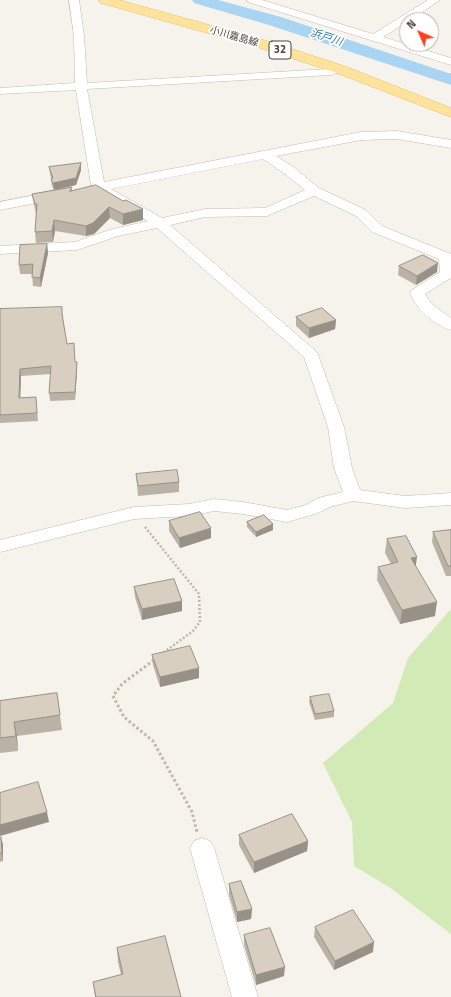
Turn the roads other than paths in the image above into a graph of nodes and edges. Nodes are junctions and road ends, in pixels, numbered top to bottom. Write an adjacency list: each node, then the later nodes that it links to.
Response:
1 (74, 0): 8 (street)
2 (105, 0): 7 (main road, 小川嘉島線 / 32)
3 (252, 0): 5 (street)
4 (435, 0): 5 (street)
5 (375, 38): 6 (street)
6 (451, 62)
7 (339, 69): 8 (street); 10 (main road, 小川嘉島線 / 32)
8 (81, 86): 9 (street); 13 (street)
9 (0, 91)
10 (451, 113)
11 (451, 144): 12 (street)
12 (265, 155): 13 (street); 15 (street)
13 (98, 187): 14 (street); 18 (street)
14 (83, 190)
15 (314, 191): 18 (street); 20 (street)
16 (68, 193): 17 (street)
17 (0, 206)
18 (159, 222): 19 (street); 22 (street)
19 (0, 250)
20 (449, 258): 21 (street)
21 (451, 325)
22 (353, 495): 23 (street); 24 (street)
23 (451, 499)
24 (0, 546)
25 (202, 848): 26 (street)
26 (245, 997)

